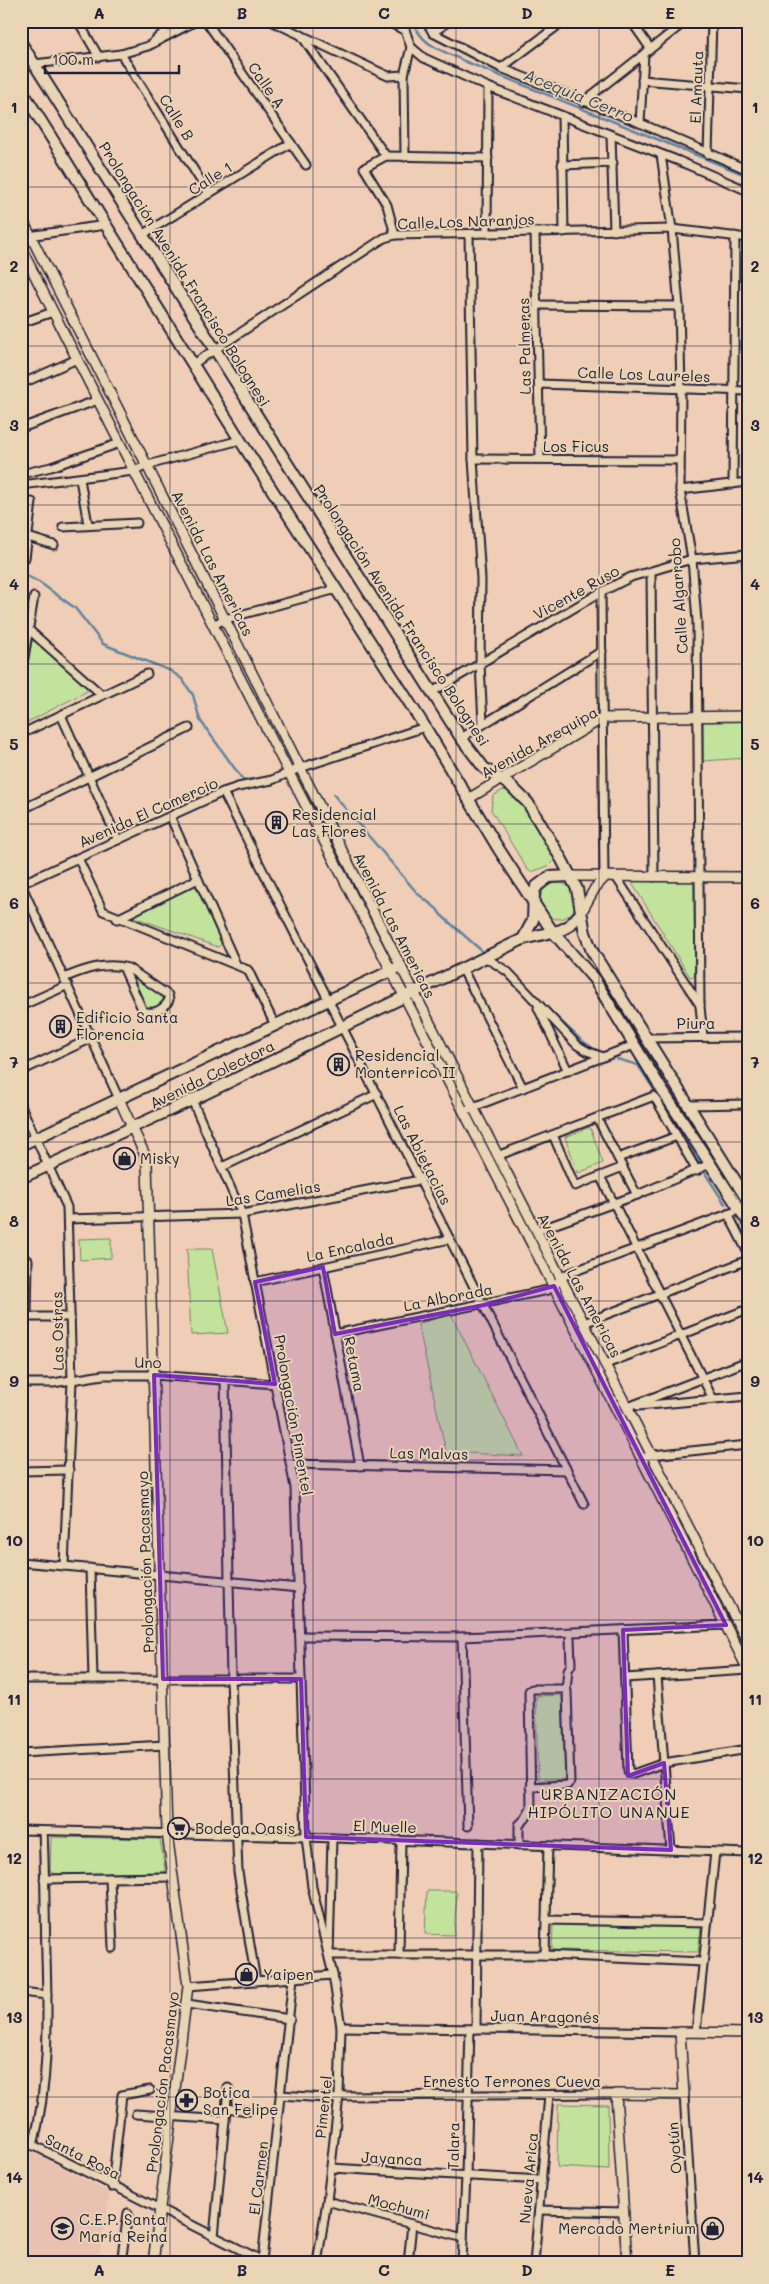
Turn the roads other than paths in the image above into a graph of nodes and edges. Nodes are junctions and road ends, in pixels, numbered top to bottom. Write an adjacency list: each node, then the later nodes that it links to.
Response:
1 (78, 21): 23 (street)
2 (170, 21): 18 (street)
3 (196, 21): 18 (street)
4 (206, 21): 36 (street, Calle A)
5 (271, 21): 16 (street)
6 (386, 21): 14 (street)
7 (402, 21): 14 (street)
8 (426, 21): 15 (street)
9 (449, 21): 15 (street)
10 (564, 21): 25 (street)
11 (631, 21): 20 (street)
12 (686, 21): 20 (street)
13 (712, 21): 28 (street, El Amauta)
14 (404, 30): 19 (street)
15 (433, 34): 25 (street)
16 (301, 35): 26 (street); 39 (street)
17 (21, 43): 24 (main road, Prolongación Avenida Francisco Bolognesi)
18 (148, 46): 21 (street)
19 (411, 47): 26 (street); 29 (street)
20 (650, 48): 22 (street)
21 (121, 54): 23 (street); 47 (street, Calle B)
22 (644, 54): 27 (street); 32 (street)
23 (99, 57): 24 (street)
24 (34, 64): 56 (main road, Prolongación Avenida Francisco Bolognesi)
25 (501, 68): 32 (street)
26 (404, 75): 40 (street)
27 (642, 80): 28 (street); 34 (street)
28 (710, 86): 31 (street); 37 (street, El Amauta)
29 (488, 87): 33 (street); 41 (street)
30 (21, 89): 49 (main road)
31 (748, 89)
32 (583, 102): 34 (street)
33 (562, 116): 35 (street); 44 (street)
34 (640, 123): 37 (street)
35 (611, 135): 38 (street); 42 (street)
36 (291, 143): 43 (street, Calle A); 47 (street, Calle 1)
37 (708, 154): 45 (street)
38 (661, 155): 46 (street); 50 (street, Calle Algarrobo)
39 (386, 156): 40 (street); 57 (street)
40 (405, 157): 41 (street)
41 (488, 158): 54 (street)
42 (613, 162): 44 (street); 51 (street)
43 (306, 165)
44 (562, 165): 53 (street)
45 (748, 170)
46 (748, 191)
47 (209, 194): 56 (street, Calle 1)
48 (21, 217): 59 (street, Avenida Las Americas)
49 (106, 225): 59 (street); 68 (main road)
50 (672, 229): 51 (street, Calle Los Naranjos); 58 (street, Calle Los Naranjos); 63 (street, Calle Algarrobo)
51 (614, 231): 53 (street, Calle Los Naranjos)
52 (535, 232): 53 (street, Calle Los Naranjos); 54 (street, Calle Los Naranjos); 62 (street, Las Palmeras)
53 (564, 232)
54 (487, 233): 55 (street, Calle Los Naranjos)
55 (469, 234): 57 (street, Calle Los Naranjos); 78 (street)
56 (142, 235): 66 (main road, Prolongación Avenida Francisco Bolognesi)
57 (395, 236): 66 (street, Calle Los Naranjos)
58 (734, 236): 60 (street, Calle Los Naranjos); 72 (street)
59 (26, 237): 81 (street, Avenida Las Americas)
60 (748, 238)
61 (21, 248): 64 (street, Avenida Las Americas)
62 (537, 305): 63 (street); 70 (street, Las Palmeras)
63 (679, 306): 71 (street, Calle Algarrobo)
64 (53, 312): 65 (street); 67 (street, Avenida Las Americas)
65 (21, 324)
66 (215, 349): 68 (street, Calle Los Naranjos); 110 (main road, Prolongación Avenida Francisco Bolognesi)
67 (77, 359): 69 (street); 74 (street, Avenida Las Americas)
68 (193, 364): 76 (main road)
69 (21, 384)
70 (538, 384): 71 (street, Calle Los Laureles); 79 (street, Las Palmeras)
71 (681, 389): 72 (street, Calle Los Laureles); 80 (street, Calle Algarrobo)
72 (734, 390): 73 (street, Calle Los Laureles); 86 (street)
73 (748, 391)
74 (98, 400): 75 (street); 77 (street, Avenida Las Americas)
75 (21, 428)
76 (240, 440): 81 (street); 100 (main road)
77 (120, 443): 82 (street, Avenida Las Americas); 83 (street)
78 (473, 459): 79 (street, Los Ficus); 107 (street)
79 (540, 459): 80 (street, Los Ficus)
80 (680, 460): 88 (street, Calle Algarrobo)
81 (148, 465): 82 (street); 103 (street, Avenida Las Americas)
82 (134, 471): 84 (street); 104 (street, Avenida Las Americas)
83 (21, 474)
84 (80, 479): 87 (street); 91 (street)
85 (748, 482): 86 (street)
86 (733, 484): 88 (street)
87 (21, 485)
88 (680, 490): 97 (street, Calle Algarrobo)
89 (32, 502): 93 (street)
90 (137, 523): 91 (street)
91 (88, 524): 92 (street)
92 (63, 527)
93 (25, 536): 94 (street); 96 (street)
94 (54, 545)
95 (747, 554): 97 (street, Vicente Ruso); 99 (street)
96 (24, 558)
97 (692, 559): 98 (street, Vicente Ruso); 114 (street, Calle Algarrobo)
98 (651, 572): 101 (street, Vicente Ruso); 116 (street)
99 (748, 584)
100 (337, 589): 103 (street); 118 (main road)
101 (601, 592): 106 (street); 107 (street, Vicente Ruso)
102 (34, 597): 105 (street)
103 (225, 619): 104 (street); 122 (street, Avenida Las Americas)
104 (213, 625): 123 (street, Avenida Las Americas)
105 (28, 628): 109 (street); 111 (street)
106 (602, 651): 115 (street); 117 (street)
107 (480, 664): 110 (street, Vicente Ruso); 117 (street)
108 (147, 674): 111 (street)
109 (21, 675)
110 (432, 692): 121 (main road, Prolongación Avenida Francisco Bolognesi)
111 (102, 696): 112 (street)
112 (61, 715): 120 (street); 124 (street)
113 (748, 716): 114 (street, Avenida Arequipa)
114 (698, 717): 116 (street, Avenida Arequipa); 135 (street, Calle Algarrobo)
115 (603, 718): 116 (street, Avenida Arequipa); 125 (street, Avenida Arequipa); 137 (street)
116 (651, 718): 134 (street)
117 (483, 724): 121 (street)
118 (425, 727): 122 (street); 127 (main road)
119 (188, 728): 124 (street)
120 (21, 734)
121 (461, 738): 125 (main road, Prolongación Avenida Francisco Bolognesi)
122 (300, 768): 123 (street); 147 (street, Avenida Las Americas)
123 (289, 774): 126 (street, Avenida El Comercio); 150 (street, Avenida Las Americas)
124 (90, 777): 128 (street); 130 (street)
125 (500, 778): 127 (street, Avenida Arequipa); 132 (main road, Prolongación Avenida Francisco Bolognesi)
126 (223, 792): 129 (street, Avenida El Comercio); 154 (street, Las Abietacias)
127 (468, 799): 140 (main road)
128 (21, 810)
129 (170, 816): 130 (street, Avenida El Comercio); 138 (street)
130 (118, 840): 131 (street, Avenida El Comercio)
131 (78, 858): 139 (street, Avenida El Comercio); 142 (street)
132 (571, 876): 137 (street); 140 (main road); 141 (main road, Prolongación Avenida Francisco Bolognesi)
133 (616, 877): 134 (street); 137 (street); 157 (street)
134 (654, 877): 135 (street)
135 (700, 877): 136 (street); 157 (street, Calle Algarrobo)
136 (748, 877)
137 (604, 878): 141 (street)
138 (198, 879): 142 (street); 146 (street)
139 (21, 884): 151 (street, Prolongación Pacasmayo)
140 (533, 901): 143 (main road); 144 (main road)
141 (581, 913): 143 (main road); 163 (main road, Prolongación Avenida Francisco Bolognesi)
142 (117, 918): 146 (street)
143 (552, 932): 144 (main road, Avenida Colectora); 164 (main road)
144 (523, 938): 145 (main road, Avenida Colectora)
145 (485, 958): 149 (main road, Avenida Colectora); 155 (street)
146 (236, 964): 158 (street)
147 (400, 966): 150 (main road, Avenida Colectora); 153 (street, Avenida Las Americas)
148 (123, 967): 148 (street); 151 (street)
149 (462, 968): 153 (main road, Avenida Colectora); 168 (street)
150 (390, 970): 153 (street, Avenida Las Americas); 154 (main road, Avenida Colectora)
151 (64, 978): 152 (street, Prolongación Pacasmayo)
152 (68, 985): 156 (street); 162 (street, Prolongación Pacasmayo)
153 (409, 994): 159 (main road, Avenida Colectora); 175 (street, Avenida Las Americas)
154 (329, 1000): 158 (main road, Avenida Colectora); 159 (street, Las Abietacias)
155 (534, 1000): 165 (street); 166 (street)
156 (21, 1006)
157 (700, 1006): 160 (street, Calle Algarrobo)
158 (275, 1025): 170 (main road, Avenida Colectora)
159 (343, 1027): 169 (street, Las Abietacias); 171 (main road, Avenida Colectora)
160 (703, 1037): 161 (street, Piura); 163 (street, Piura)
161 (748, 1037)
162 (92, 1038): 167 (street); 170 (street, Prolongación Pacasmayo)
163 (645, 1038): 173 (main road, Prolongación Avenida Francisco Bolognesi)
164 (634, 1045): 165 (street); 184 (main road)
165 (603, 1057): 166 (street)
166 (568, 1070): 168 (street)
167 (21, 1071)
168 (523, 1088): 175 (street)
169 (377, 1094): 186 (street); 191 (street, Las Abietacias)
170 (119, 1098): 177 (street, Prolongación Pacasmayo); 180 (main road, Avenida Colectora)
171 (192, 1100): 177 (main road, Avenida Colectora); 186 (street, Prolongación Pimentel)
172 (748, 1104): 173 (street)
173 (688, 1105): 193 (main road, Prolongación Avenida Francisco Bolognesi)
174 (21, 1106): 180 (street, Las Ostras)
175 (468, 1109): 182 (street, Avenida Las Americas); 209 (street, Avenida Las Americas)
176 (597, 1118): 178 (street); 179 (street); 183 (street)
177 (133, 1128): 185 (main road, Avenida Colectora); 198 (street, Prolongación Pacasmayo)
178 (553, 1134): 182 (street); 189 (street)
179 (677, 1136): 183 (street); 188 (street)
180 (36, 1138): 181 (main road, Avenida Colectora); 185 (street, Las Ostras)
181 (21, 1145)
182 (497, 1156): 201 (street, Avenida Las Americas)
183 (618, 1158): 187 (street)
184 (710, 1164): 188 (street); 195 (main road)
185 (49, 1166): 190 (main road, Avenida Colectora); 199 (street, Las Ostras)
186 (222, 1167): 196 (street, Prolongación Pimentel)
187 (623, 1168): 189 (street); 192 (street)
188 (698, 1171): 192 (street)
189 (600, 1176): 194 (street)
190 (21, 1178)
191 (420, 1180): 196 (street, Las Camelias); 202 (street, Las Abietacias)
192 (637, 1195): 194 (street)
193 (748, 1201)
194 (614, 1203): 201 (street); 203 (street)
195 (739, 1210): 197 (street, La Alborada); 200 (main road)
196 (242, 1214): 198 (street, Las Camelias); 208 (street, Prolongación Pimentel)
197 (728, 1214): 203 (street, La Alborada); 204 (street)
198 (149, 1216): 199 (street, Las Camelias); 219 (street, Prolongación Pacasmayo)
199 (68, 1219): 213 (street, Las Ostras)
200 (748, 1222)
201 (536, 1231): 209 (street, Avenida Las Americas)
202 (450, 1239): 207 (street, La Encalada); 211 (street, Las Abietacias)
203 (636, 1248): 209 (street, La Alborada); 210 (street)
204 (748, 1253)
205 (28, 1260): 213 (street)
206 (748, 1260): 210 (street)
207 (323, 1267): 208 (street, La Encalada); 215 (street, Retama)
208 (255, 1282): 224 (street, Prolongación Pimentel)
209 (558, 1283): 211 (street, La Alborada); 214 (street, Avenida Las Americas); 230 (street, Avenida Las Americas)
210 (659, 1294): 214 (street); 216 (street)
211 (484, 1304): 215 (street, La Alborada); 234 (street, Las Abietacias)
212 (748, 1309): 216 (street)
213 (70, 1317): 221 (street, Las Ostras)
214 (584, 1323): 218 (street, Avenida Las Americas)
215 (335, 1334): 232 (street, Retama)
216 (680, 1335): 218 (street); 220 (street)
217 (748, 1361): 220 (street)
218 (606, 1364): 227 (street, Avenida Las Americas)
219 (154, 1375): 221 (street, Uno); 222 (street, Uno); 240 (street, Prolongación Pacasmayo)
220 (702, 1378): 226 (street); 227 (street)
221 (72, 1380): 223 (street, Uno); 233 (street, Las Ostras)
222 (225, 1381): 224 (street, Uno); 241 (street)
223 (21, 1383)
224 (275, 1384): 231 (street, Prolongación Pimentel)
225 (748, 1396): 226 (street)
226 (713, 1399): 227 (street)
227 (628, 1407): 229 (street, Avenida Las Americas)
228 (748, 1445): 229 (street)
229 (652, 1455): 230 (street); 248 (street, Avenida Las Americas)
230 (642, 1458): 243 (street, Avenida Las Americas)
231 (291, 1464): 232 (street, Las Malvas); 242 (street, Prolongación Pimentel)
232 (360, 1466): 234 (street, Las Malvas)
233 (69, 1470): 235 (street); 238 (street, Las Ostras)
234 (567, 1470): 236 (street, Las Abietacias)
235 (21, 1471)
236 (584, 1504)
237 (21, 1562): 238 (street)
238 (64, 1566): 239 (street)
239 (90, 1568): 240 (street); 252 (street)
240 (160, 1574): 241 (street); 253 (street, Prolongación Pacasmayo)
241 (230, 1581): 242 (street); 254 (street)
242 (299, 1588): 245 (street, Prolongación Pimentel)
243 (726, 1625): 244 (street); 249 (street, Avenida Las Americas)
244 (623, 1630): 246 (street); 251 (street)
245 (300, 1636): 246 (street); 255 (street, Prolongación Pimentel)
246 (462, 1638): 263 (street)
247 (570, 1638): 257 (street)
248 (748, 1643)
249 (748, 1670): 250 (street)
250 (657, 1676): 251 (street); 261 (street)
251 (625, 1678): 261 (street)
252 (93, 1679): 253 (street); 256 (street)
253 (163, 1679): 254 (street); 258 (street, Prolongación Pacasmayo)
254 (231, 1679): 255 (street); 267 (street)
255 (301, 1679): 268 (street, Prolongación Pimentel)
256 (21, 1680)
257 (566, 1690): 262 (street); 262 (street)
258 (164, 1745): 260 (street); 266 (street, Prolongación Pacasmayo)
259 (748, 1749): 261 (street)
260 (21, 1753)
261 (664, 1763): 274 (street)
262 (530, 1787): 272 (street)
263 (468, 1826)
264 (21, 1830): 265 (street, El Muelle)
265 (43, 1831): 266 (street, El Muelle); 279 (street)
266 (167, 1833): 267 (street, El Muelle); 278 (street, Prolongación Pacasmayo)
267 (237, 1835): 268 (street, El Muelle); 290 (street)
268 (306, 1837): 269 (street, El Muelle); 283 (street, Pimentel)
269 (332, 1838): 270 (street, El Muelle); 283 (street, Pimentel)
270 (401, 1841): 271 (street, El Muelle); 284 (street)
271 (478, 1843): 272 (street, El Muelle); 286 (street, Talara)
272 (519, 1845): 273 (street, El Muelle)
273 (548, 1846): 274 (street, El Muelle); 280 (street)
274 (671, 1850): 275 (street, El Muelle)
275 (715, 1852): 276 (street, El Muelle); 281 (street)
276 (748, 1853)
277 (110, 1878): 278 (street); 279 (street); 282 (street)
278 (173, 1878): 291 (street, Prolongación Pacasmayo)
279 (44, 1879): 293 (street)
280 (546, 1920): 281 (street); 285 (street)
281 (707, 1923): 287 (street)
282 (113, 1948)
283 (329, 1955): 284 (street); 288 (street, Pimentel)
284 (399, 1955): 286 (street)
285 (545, 1955): 286 (street); 287 (street)
286 (476, 1956): 297 (street, Talara)
287 (703, 1962): 299 (street)
288 (334, 1975): 289 (street); 296 (street, Pimentel)
289 (293, 1978): 290 (street); 295 (street, El Carmen)
290 (256, 1981): 291 (street)
291 (188, 1986): 294 (street, Prolongación Pacasmayo)
292 (21, 1992): 293 (street)
293 (47, 1995): 315 (street)
294 (187, 2004): 295 (street); 312 (street, Prolongación Pacasmayo)
295 (290, 2018): 305 (street, El Carmen)
296 (341, 2027): 297 (street, Juan Aragonés); 308 (street, Pimentel)
297 (473, 2029): 298 (street, Juan Aragonés); 307 (street, Talara)
298 (680, 2032): 299 (street, Juan Aragonés); 304 (street, Oyotún)
299 (696, 2032): 300 (street, Juan Aragonés)
300 (748, 2033)
301 (228, 2088): 309 (street)
302 (150, 2090): 319 (street)
303 (616, 2094): 304 (street, Ernesto Terrones Cueva); 306 (street, Ernesto Terrones Cueva); 323 (street)
304 (684, 2094): 336 (street, Oyotún)
305 (281, 2095): 308 (street, Ernesto Terrones Cueva); 328 (street, El Carmen)
306 (549, 2095): 307 (street, Ernesto Terrones Cueva); 318 (street, Nueva Arica)
307 (468, 2096): 308 (street, Ernesto Terrones Cueva); 317 (street, Talara)
308 (339, 2098): 316 (street, Pimentel)
309 (226, 2108): 310 (street); 313 (street)
310 (249, 2111)
311 (136, 2114): 312 (street)
312 (172, 2116): 313 (street); 322 (street, Prolongación Pacasmayo)
313 (225, 2120): 326 (street)
314 (21, 2139): 315 (street, Santa Rosa)
315 (33, 2146): 319 (street, Santa Rosa)
316 (331, 2168): 317 (street, Jayanca); 320 (street, Pimentel)
317 (466, 2176): 318 (street, Jayanca); 327 (street, Talara)
318 (542, 2180): 321 (street, Nueva Arica)
319 (112, 2187): 322 (street, Santa Rosa)
320 (327, 2201): 325 (street, Mochumi); 331 (street, Pimentel)
321 (539, 2210): 323 (street); 334 (street, Nueva Arica)
322 (160, 2211): 326 (street, Santa Rosa); 330 (street, Prolongación Pacasmayo)
323 (624, 2212): 335 (street)
324 (128, 2213): 329 (street)
325 (412, 2224): 327 (street, Mochumi); 332 (street)
326 (214, 2237): 328 (street, Santa Rosa)
327 (463, 2238): 333 (street, Talara)
328 (264, 2262)
329 (121, 2263)
330 (153, 2263)
331 (317, 2263)
332 (408, 2263)
333 (462, 2263)
334 (534, 2263)
335 (627, 2263)
336 (695, 2263)

